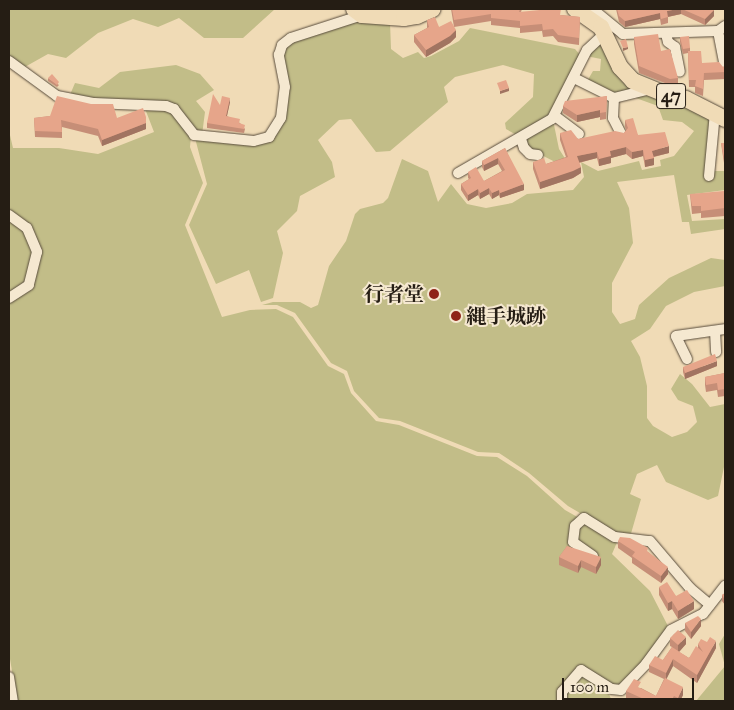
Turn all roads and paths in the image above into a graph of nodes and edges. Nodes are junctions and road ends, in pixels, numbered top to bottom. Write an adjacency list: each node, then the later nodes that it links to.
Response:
1 (433, 9): 3 (main road)
2 (577, 9): 5 (main road, 47); 6 (street)
3 (358, 12): 7 (street)
4 (722, 29): 6 (street); 8 (street)
5 (605, 33): 10 (street); 11 (main road, 47)
6 (666, 34): 9 (street)
7 (9, 61)
8 (725, 68)
9 (680, 72)
10 (574, 78): 12 (street); 13 (street)
11 (650, 89): 12 (street); 14 (main road, 47)
12 (614, 98): 16 (street)
13 (555, 116): 15 (street); 17 (street)
14 (720, 116): 20 (street)
15 (580, 134)
16 (621, 134)
17 (520, 139): 18 (street); 19 (street)
18 (538, 155)
19 (458, 173)
20 (709, 176)
21 (9, 215): 22 (street)
22 (9, 298)
23 (720, 330): 24 (street); 25 (street)
24 (716, 352)
25 (687, 359)
26 (594, 556): 28 (street)
27 (725, 586): 28 (street)
28 (710, 605): 31 (street)
29 (9, 677): 30 (street)
30 (13, 701)
31 (562, 701)

